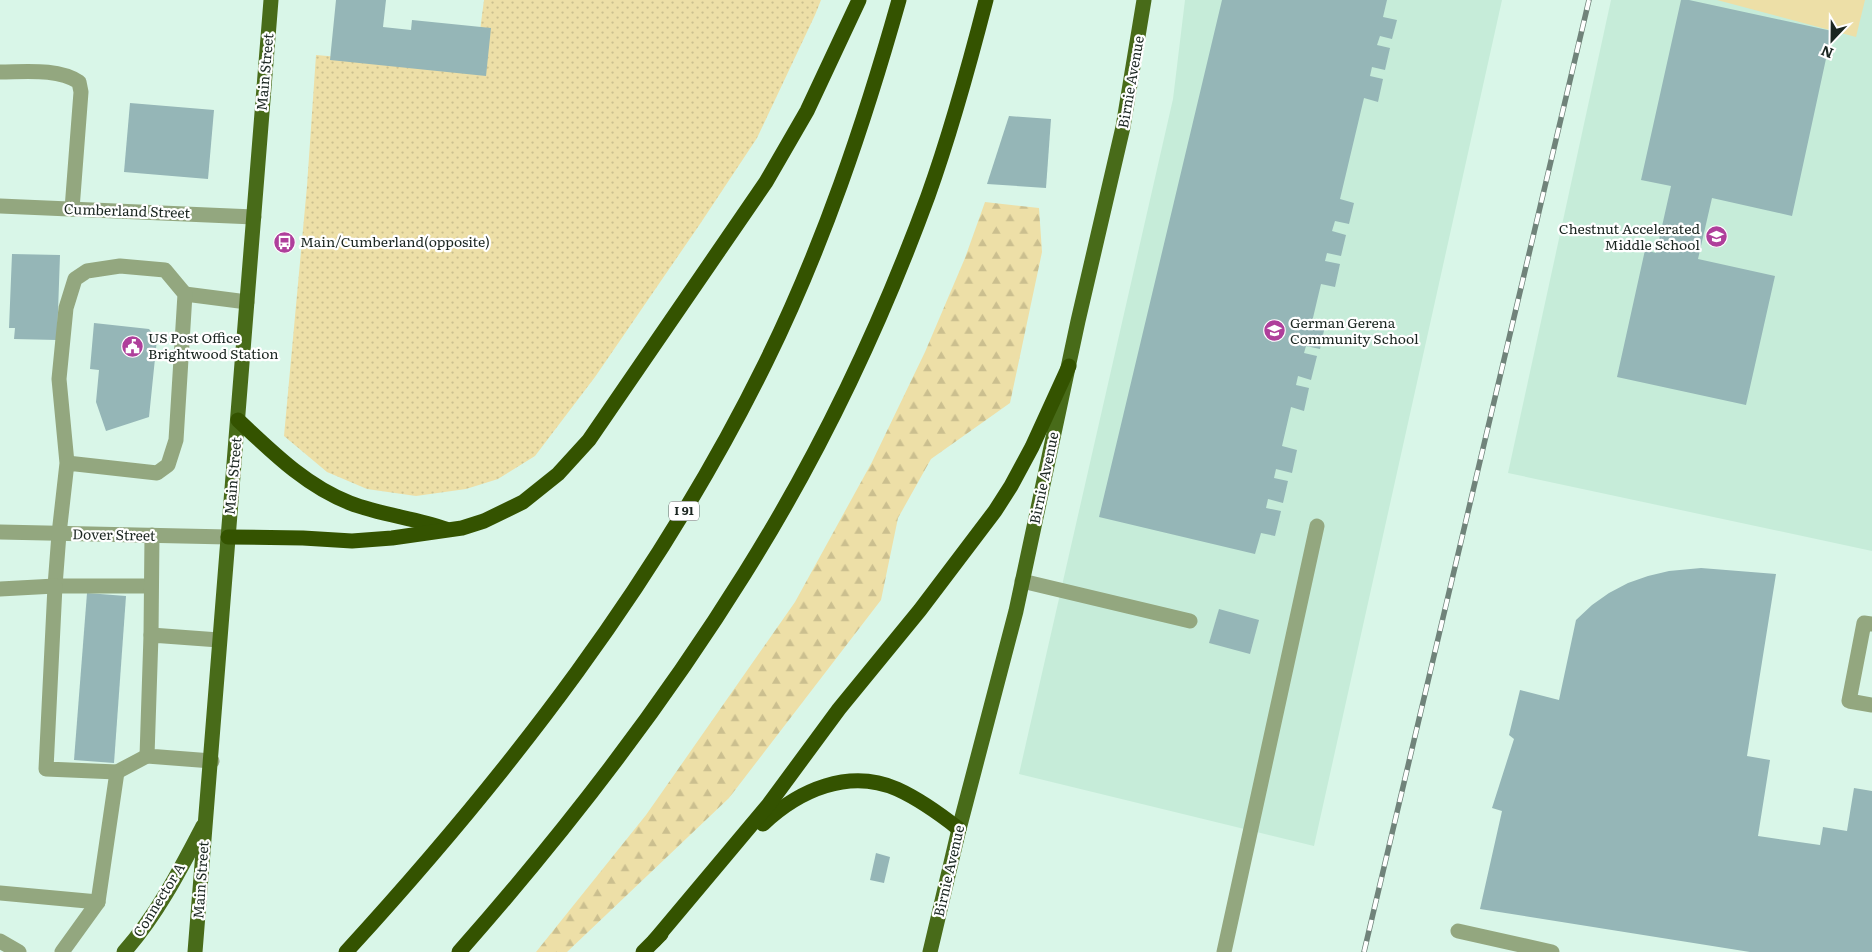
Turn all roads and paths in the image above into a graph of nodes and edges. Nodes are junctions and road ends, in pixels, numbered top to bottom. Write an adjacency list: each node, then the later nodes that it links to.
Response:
1 (271, 0): 9 (main road, Main Street)
2 (859, 0): 16 (highway)
3 (899, 0): 44 (highway, I 91)
4 (986, 0): 45 (highway)
5 (1144, 0): 12 (main road, Birnie Avenue)
6 (0, 72): 8 (street)
7 (0, 206): 8 (street, Cumberland Street)
8 (72, 209): 9 (street, Cumberland Street)
9 (254, 217): 11 (main road, Main Street)
10 (186, 294): 11 (street); 14 (street); 14 (street)
11 (247, 302): 13 (main road, Main Street)
12 (1069, 366): 21 (main road, Birnie Avenue); 39 (highway)
13 (238, 420): 16 (highway); 20 (main road, Main Street)
14 (67, 463): 18 (street)
15 (1317, 526): 48 (street)
16 (447, 530): 20 (highway)
17 (0, 532): 18 (street, Dover Street)
18 (58, 534): 19 (street, Dover Street); 22 (street)
19 (152, 535): 20 (street, Dover Street); 23 (street)
20 (228, 536): 28 (main road, Main Street)
21 (1022, 581): 25 (street); 34 (main road, Birnie Avenue)
22 (55, 586): 23 (street); 24 (street); 32 (street)
23 (150, 586): 27 (street)
24 (0, 589)
25 (1190, 621)
26 (1872, 624): 29 (street)
27 (151, 635): 28 (street); 30 (street)
28 (220, 640): 31 (main road, Main Street)
29 (1872, 705)
30 (147, 756): 31 (street); 32 (street)
31 (212, 761): 33 (main road, Main Street)
32 (116, 772): 36 (street)
33 (206, 820): 42 (main road, Connector A); 43 (main road, Main Street)
34 (959, 829): 39 (highway); 47 (main road, Birnie Avenue)
35 (0, 893): 36 (street)
36 (98, 902): 41 (street)
37 (1458, 931): 49 (street)
38 (0, 941): 40 (street)
39 (654, 941): 46 (highway)
40 (19, 952)
41 (62, 952)
42 (124, 952)
43 (195, 952)
44 (346, 952)
45 (459, 952)
46 (643, 952)
47 (930, 952)
48 (1224, 952)
49 (1552, 952)

